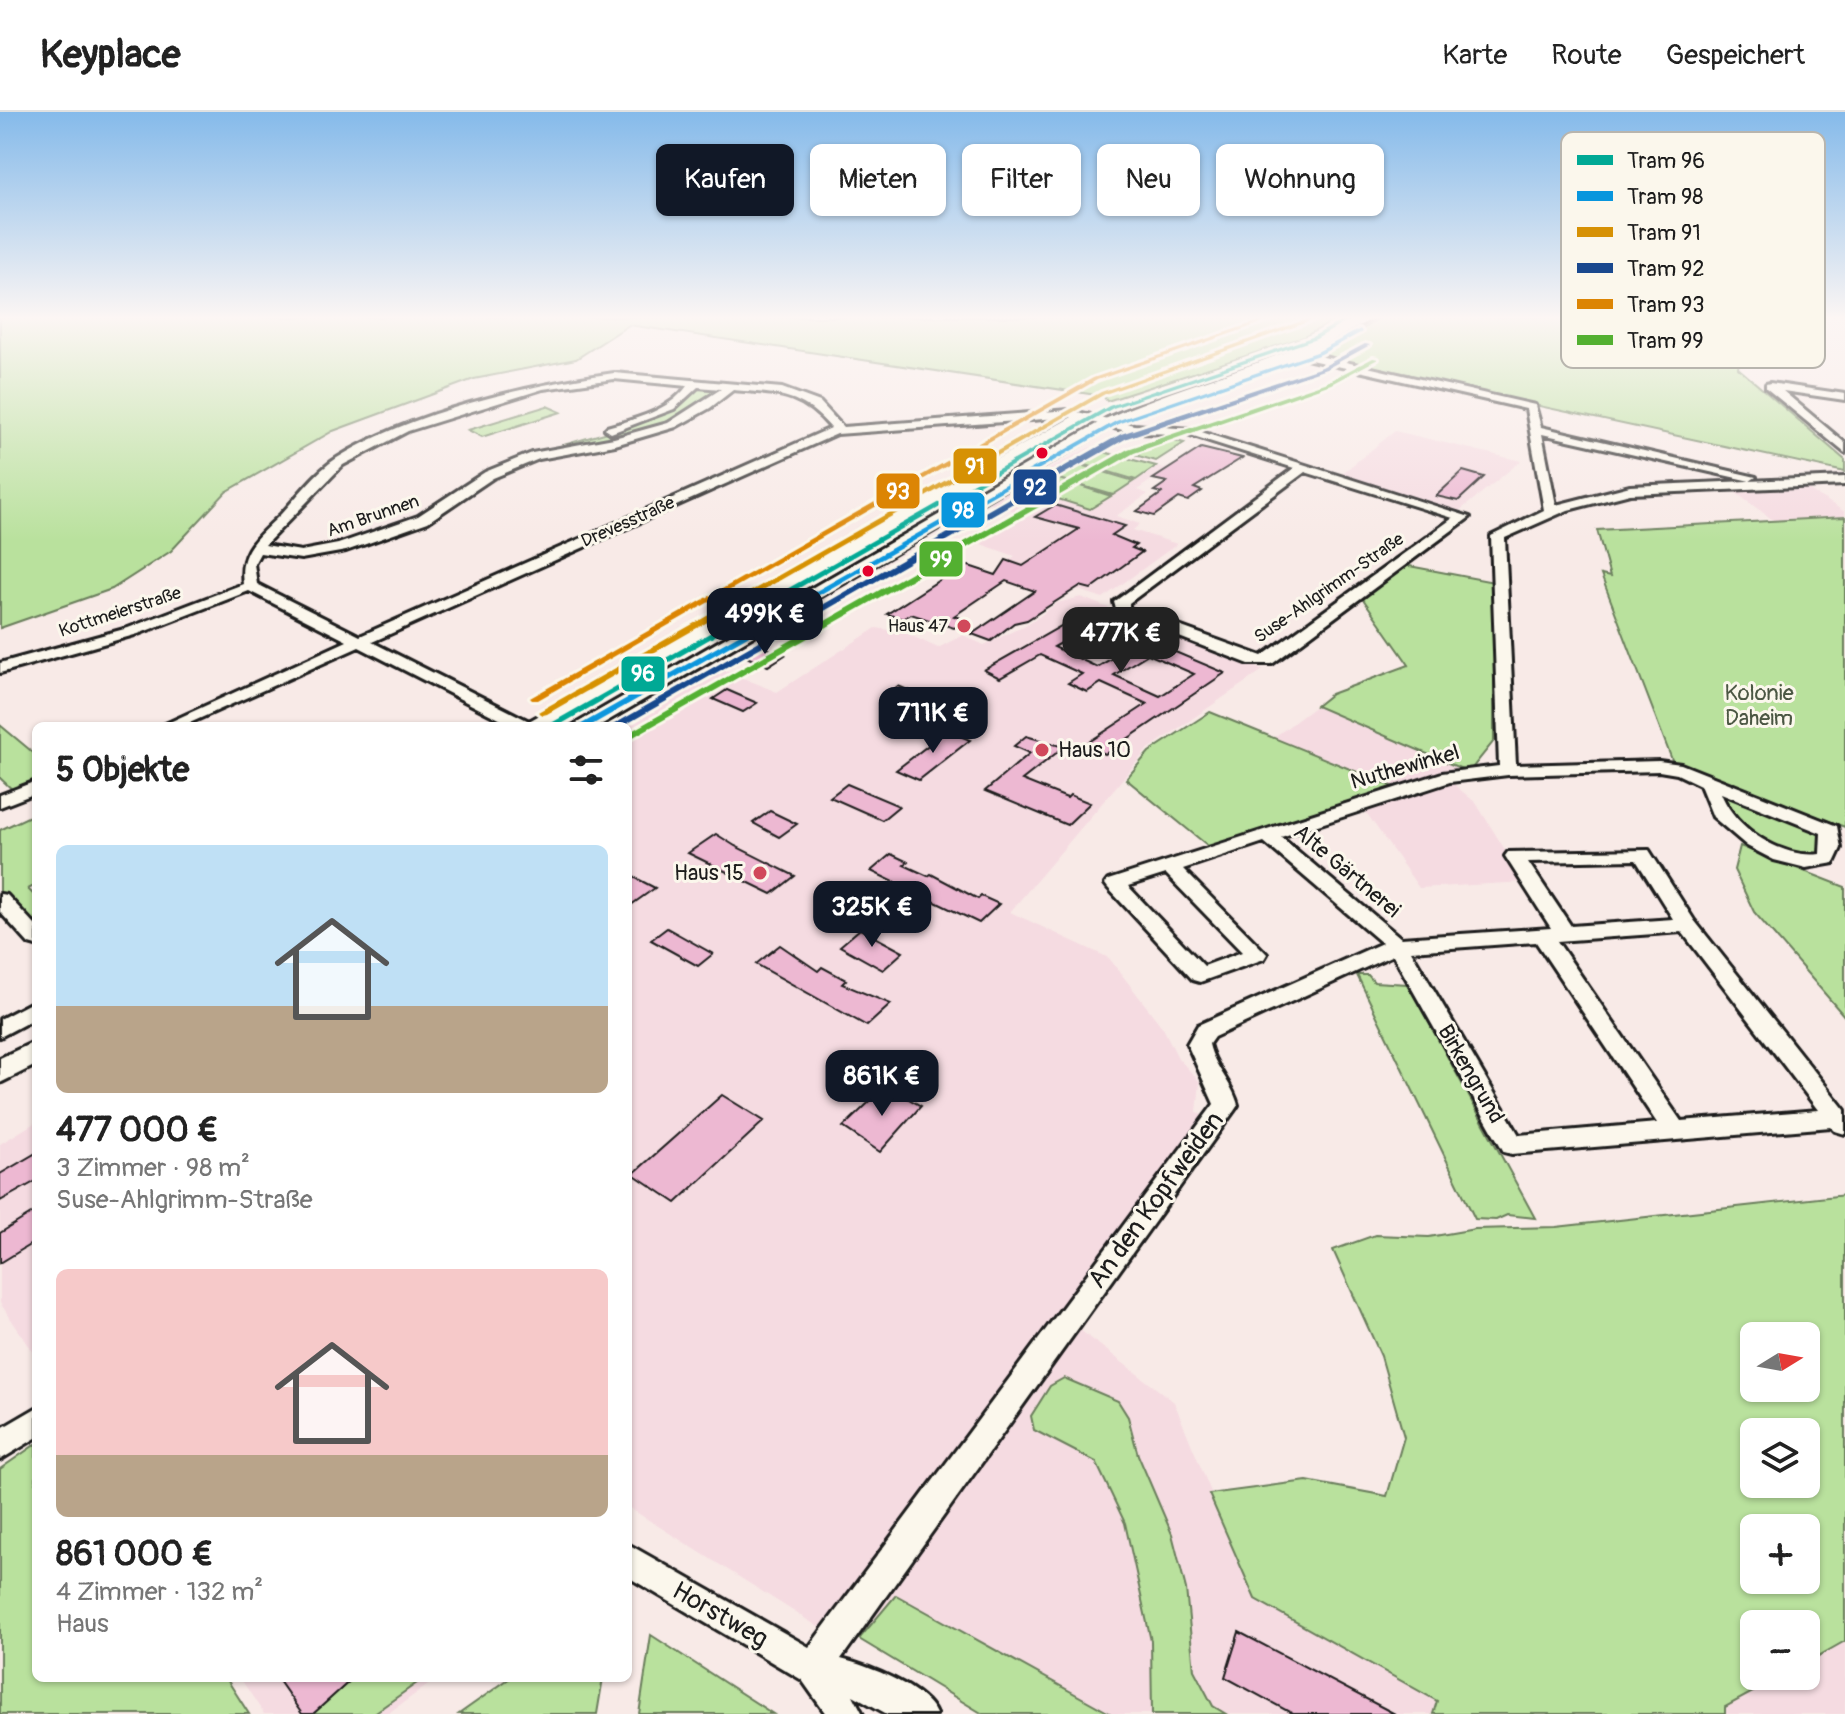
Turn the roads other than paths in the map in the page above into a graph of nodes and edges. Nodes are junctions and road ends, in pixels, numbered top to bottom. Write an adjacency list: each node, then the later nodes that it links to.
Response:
1 (525, 392): 21 (street)
2 (686, 392): 15 (street, Am Brunnen)
3 (724, 392): 15 (street, Am Brunnen)
4 (771, 392): 13 (street)
5 (1182, 392): 11 (main road)
6 (1464, 392): 12 (street)
7 (1777, 392): 14 (street)
8 (1809, 392): 9 (street)
9 (1845, 397)
10 (1082, 416): 11 (street, Drevesstraße); 13 (street, Drevesstraße); 27 (street)
11 (1110, 422): 16 (street, Drevesstraße); 28 (main road)
12 (1536, 429): 18 (street); 19 (street)
13 (840, 431): 23 (street, Drevesstraße)
14 (1845, 449)
15 (536, 456): 21 (street, Am Brunnen)
16 (1303, 467): 20 (street, Drevesstraße); 20 (street, Suse-Ahlgrimm-Straße)
17 (1845, 481): 18 (street)
18 (1777, 483): 19 (street)
19 (1551, 511): 29 (street)
20 (1463, 517)
21 (255, 548): 22 (street)
22 (250, 586): 23 (street); 24 (street, Kottmeierstraße)
23 (359, 641): 25 (street, Drevesstraße); 26 (street)
24 (0, 668)
25 (178, 722)
26 (518, 722)
27 (540, 722)
28 (590, 722)
29 (1508, 770): 30 (street, Nuthewinkel); 33 (street, Nuthewinkel)
30 (1708, 782): 30 (street, Nuthewinkel)
31 (32, 788): 32 (street)
32 (0, 802)
33 (1266, 834): 34 (street, Nuthewinkel); 40 (street, Alte Gärtnerei)
34 (1169, 866): 34 (street, Nuthewinkel)
35 (0, 900): 38 (street)
36 (1687, 925): 37 (street, An den Kopfweiden); 37 (street); 45 (street)
37 (1565, 933): 39 (street, An den Kopfweiden)
38 (32, 935)
39 (1542, 935): 40 (street, An den Kopfweiden); 46 (street)
40 (1397, 945): 46 (street, Birkengrund); 50 (street, An den Kopfweiden)
41 (32, 1010): 42 (street)
42 (0, 1029)
43 (32, 1054): 44 (main road)
44 (0, 1072)
45 (1841, 1122): 46 (street, Birkengrund)
46 (1675, 1131)
47 (32, 1425): 48 (street)
48 (0, 1446)
49 (632, 1562): 50 (street, Horstweg)
50 (814, 1668): 51 (street, Horstweg); 52 (street, Horstweg)
51 (846, 1714)
52 (919, 1714)

